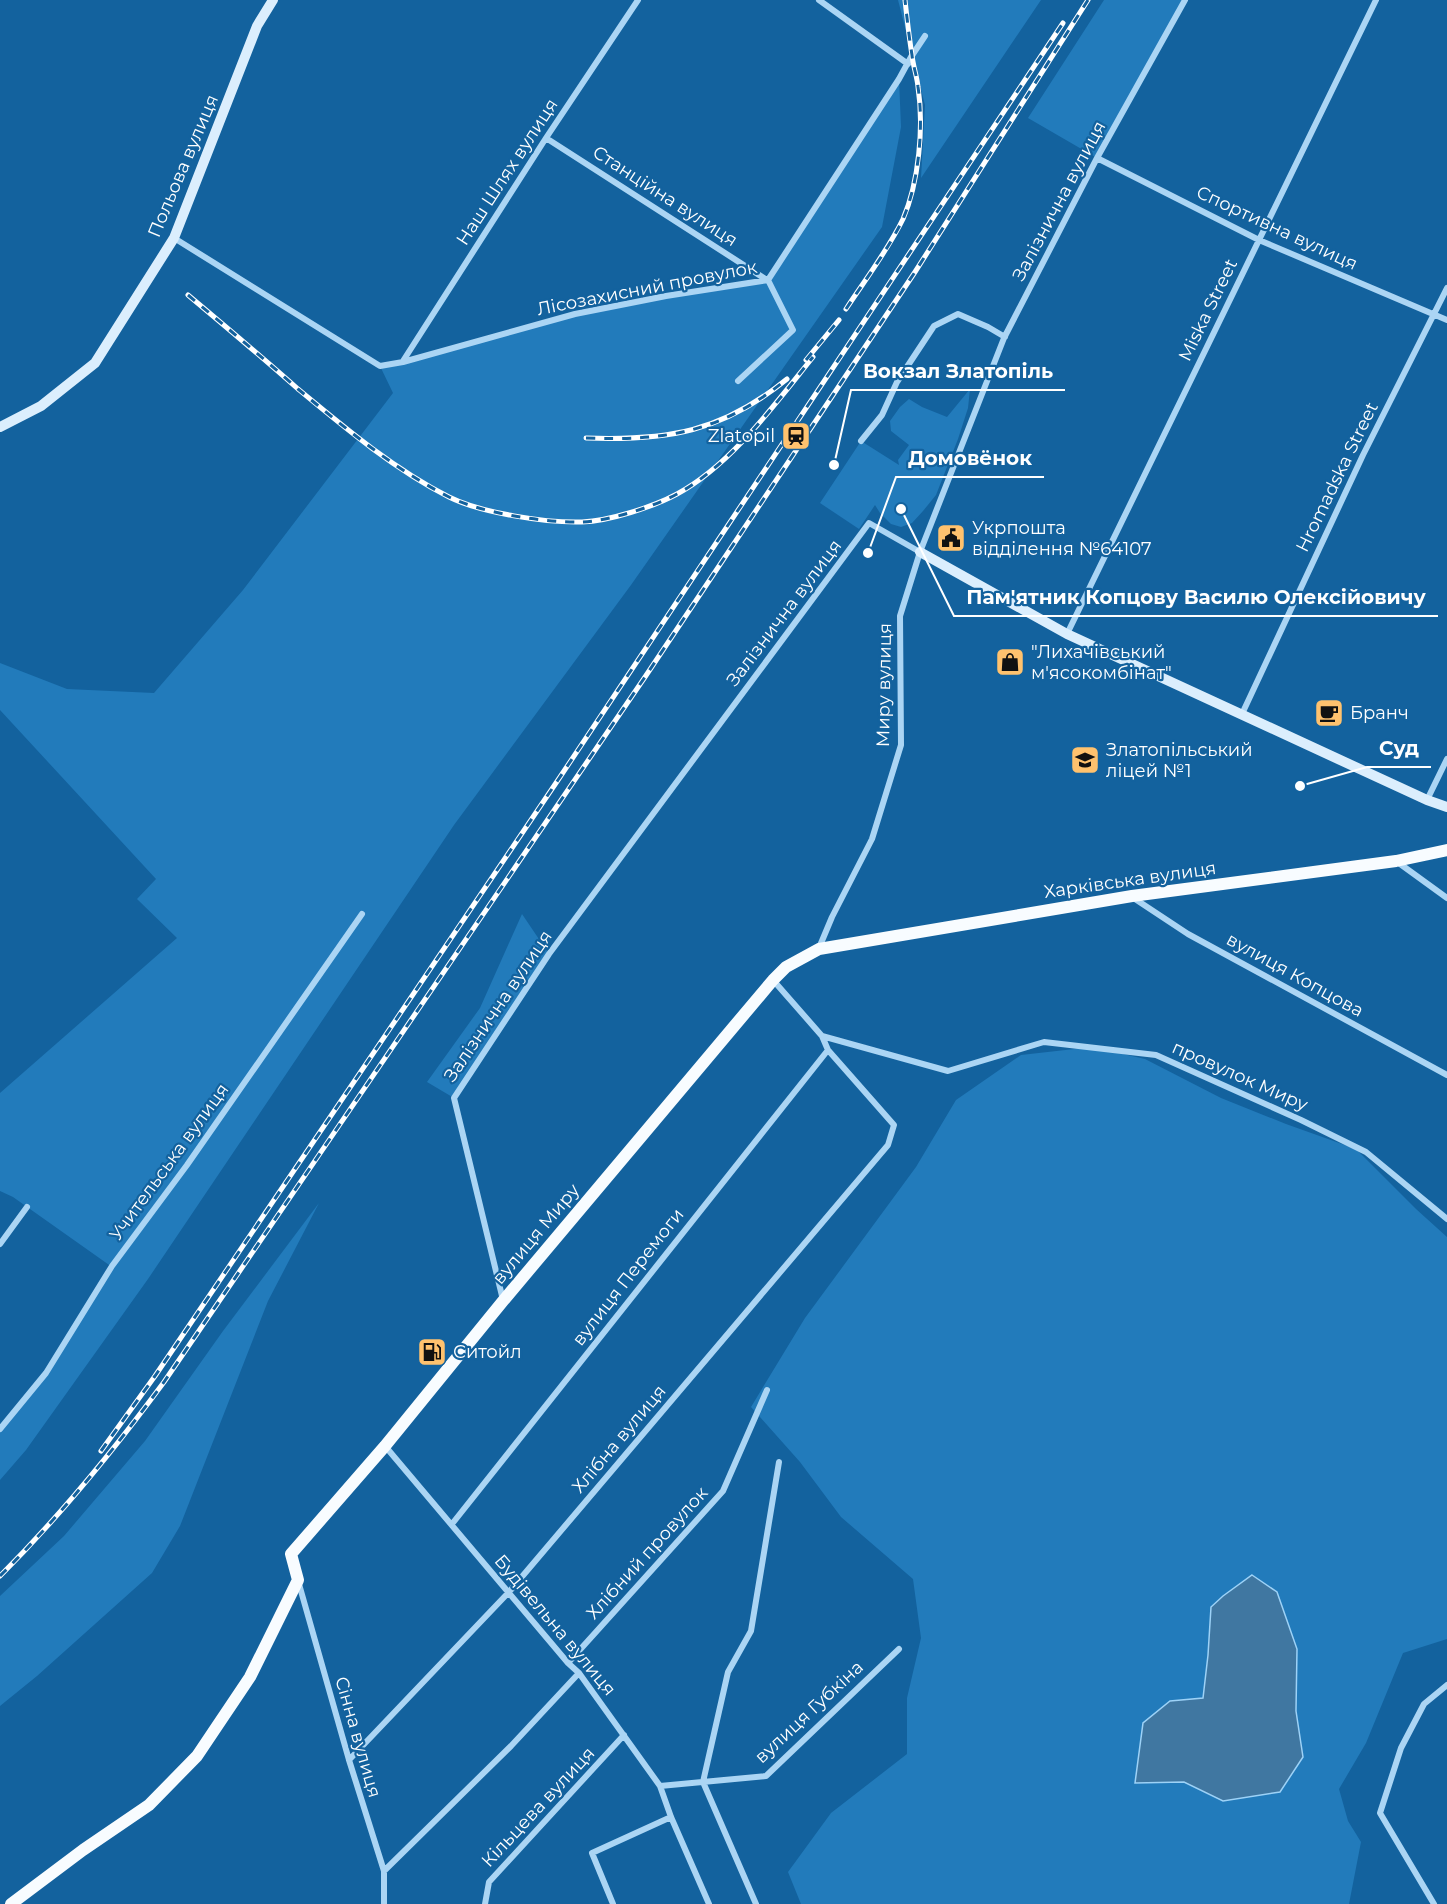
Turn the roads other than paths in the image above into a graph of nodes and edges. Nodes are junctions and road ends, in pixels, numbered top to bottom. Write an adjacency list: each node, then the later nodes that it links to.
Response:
1 (273, 0): 10 (street, Польова вулиця)
2 (638, 0): 8 (street, Наш Шлях вулиця)
3 (819, 0): 7 (street)
4 (1185, 0): 9 (street, Залізнична вулиця)
5 (1376, 0): 11 (street, Miska Street)
6 (925, 36): 7 (street, Лісозахисний провулок)
7 (908, 64): 12 (street, Лісозахисний провулок)
8 (546, 138): 12 (street, Станційна вулиця); 17 (street, Наш Шлях вулиця)
9 (1097, 158): 11 (street, Спортивна вулиця); 16 (street, Залізнична вулиця)
10 (174, 238): 17 (street, Лісозахисний провулок); 19 (street, Польова вулиця)
11 (1259, 240): 14 (street, Спортивна вулиця); 22 (street, Miska Street)
12 (768, 280): 17 (street, Лісозахисний провулок); 18 (street)
13 (1447, 288): 14 (street, Hromadska Street)
14 (1434, 313): 15 (street, Спортивна вулиця); 23 (street, Hromadska Street)
15 (1447, 320)
16 (1005, 336): 20 (street); 21 (street, Залізнична вулиця)
17 (403, 362)
18 (738, 381)
19 (0, 427)
20 (861, 441)
21 (920, 552): 22 (street); 32 (street, Миру вулиця); 40 (street, Залізнична вулиця)
22 (1068, 634): 23 (street)
23 (1242, 714): 25 (street)
24 (1447, 759): 25 (street)
25 (1427, 800): 26 (street)
26 (1447, 807)
27 (1447, 850): 28 (main road, Харківська вулиця)
28 (1395, 861): 29 (main road, Харківська вулиця); 30 (street)
29 (1132, 896): 32 (main road, Харківська вулиця); 36 (street, вулиця Копцова)
30 (1447, 898)
31 (362, 914): 42 (street, Учительська вулиця)
32 (819, 949): 33 (main road, вулиця Миру)
33 (773, 980): 34 (street); 40 (main road, вулиця Миру)
34 (822, 1036): 35 (street); 38 (street, провулок Миру)
35 (828, 1050): 45 (street, вулиця Перемоги); 47 (street, Хлібна вулиця)
36 (1447, 1075)
37 (27, 1208): 39 (street)
38 (1447, 1219)
39 (0, 1244)
40 (503, 1301): 43 (main road, вулиця Миру)
41 (768, 1390): 49 (street, Хлібний провулок)
42 (0, 1429)
43 (385, 1446): 45 (street, Будівельна вулиця); 46 (main road, вулиця Миру)
44 (779, 1462): 54 (street)
45 (452, 1524): 47 (street, Будівельна вулиця)
46 (298, 1580): 53 (street, Сінна вулиця); 58 (main road)
47 (509, 1592): 49 (street, Будівельна вулиця); 53 (street, Хлібна вулиця)
48 (899, 1649): 54 (street, вулиця Губкіна)
49 (568, 1663): 50 (street, Будівельна вулиця)
50 (579, 1672): 52 (street, Будівельна вулиця); 57 (street)
51 (1447, 1685): 64 (street)
52 (624, 1735): 55 (street, Будівельна вулиця); 60 (street, Кільцева вулиця)
53 (349, 1760): 57 (street, Сінна вулиця)
54 (703, 1782): 55 (street, вулиця Губкіна); 63 (street)
55 (660, 1786): 56 (street, Будівельна вулиця)
56 (671, 1817): 61 (street); 62 (street, Будівельна вулиця)
57 (384, 1871): 59 (street, Сінна вулиця)
58 (12, 1904)
59 (384, 1904)
60 (484, 1904)
61 (613, 1904)
62 (709, 1904)
63 (756, 1904)
64 (1434, 1904)

